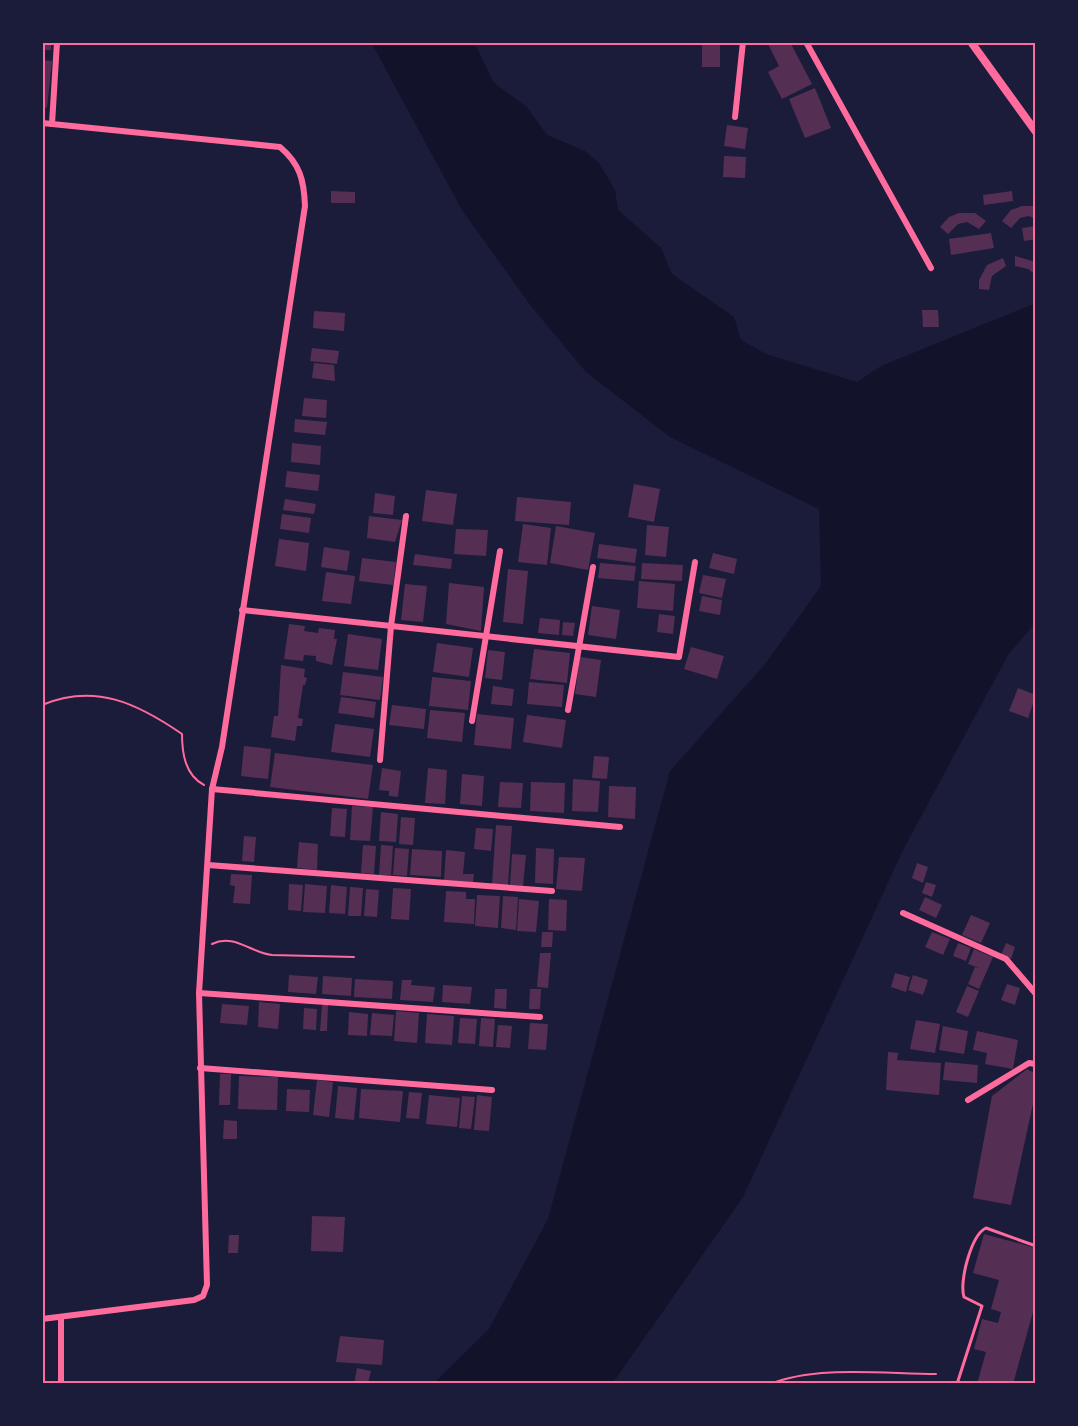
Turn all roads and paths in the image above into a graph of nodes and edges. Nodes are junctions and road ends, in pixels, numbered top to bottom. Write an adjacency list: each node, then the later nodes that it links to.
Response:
1 (57, 42): 7 (street)
2 (743, 42): 5 (street)
3 (806, 42): 9 (street)
4 (971, 42): 8 (street)
5 (735, 117)
6 (42, 123): 7 (street)
7 (51, 124): 14 (street)
8 (1036, 132)
9 (931, 268)
10 (406, 516): 15 (street)
11 (500, 551): 16 (street)
12 (695, 562): 17 (street)
13 (593, 567): 17 (street)
14 (242, 610): 15 (street); 22 (street)
15 (391, 626): 16 (street); 21 (street)
16 (487, 636): 17 (street); 20 (street)
17 (579, 646): 19 (street)
18 (42, 705): 22 (path)
19 (568, 710)
20 (472, 721)
21 (380, 760)
22 (212, 789): 23 (street); 24 (street)
23 (620, 827)
24 (208, 865): 25 (street); 27 (street)
25 (552, 891)
26 (903, 913): 30 (street)
27 (202, 951): 28 (path); 29 (street)
28 (354, 957)
29 (199, 993): 31 (street); 33 (street)
30 (1036, 994)
31 (540, 1017)
32 (1036, 1064): 35 (street)
33 (200, 1068): 34 (street); 37 (street)
34 (492, 1090)
35 (968, 1100)
36 (1036, 1245): 45 (lane)
37 (61, 1317): 38 (street); 43 (street)
38 (42, 1319): 39 (street)
39 (42, 1324)
40 (42, 1355): 42 (street)
41 (936, 1374): 44 (path)
42 (42, 1384)
43 (61, 1384)
44 (770, 1384)
45 (957, 1384)

